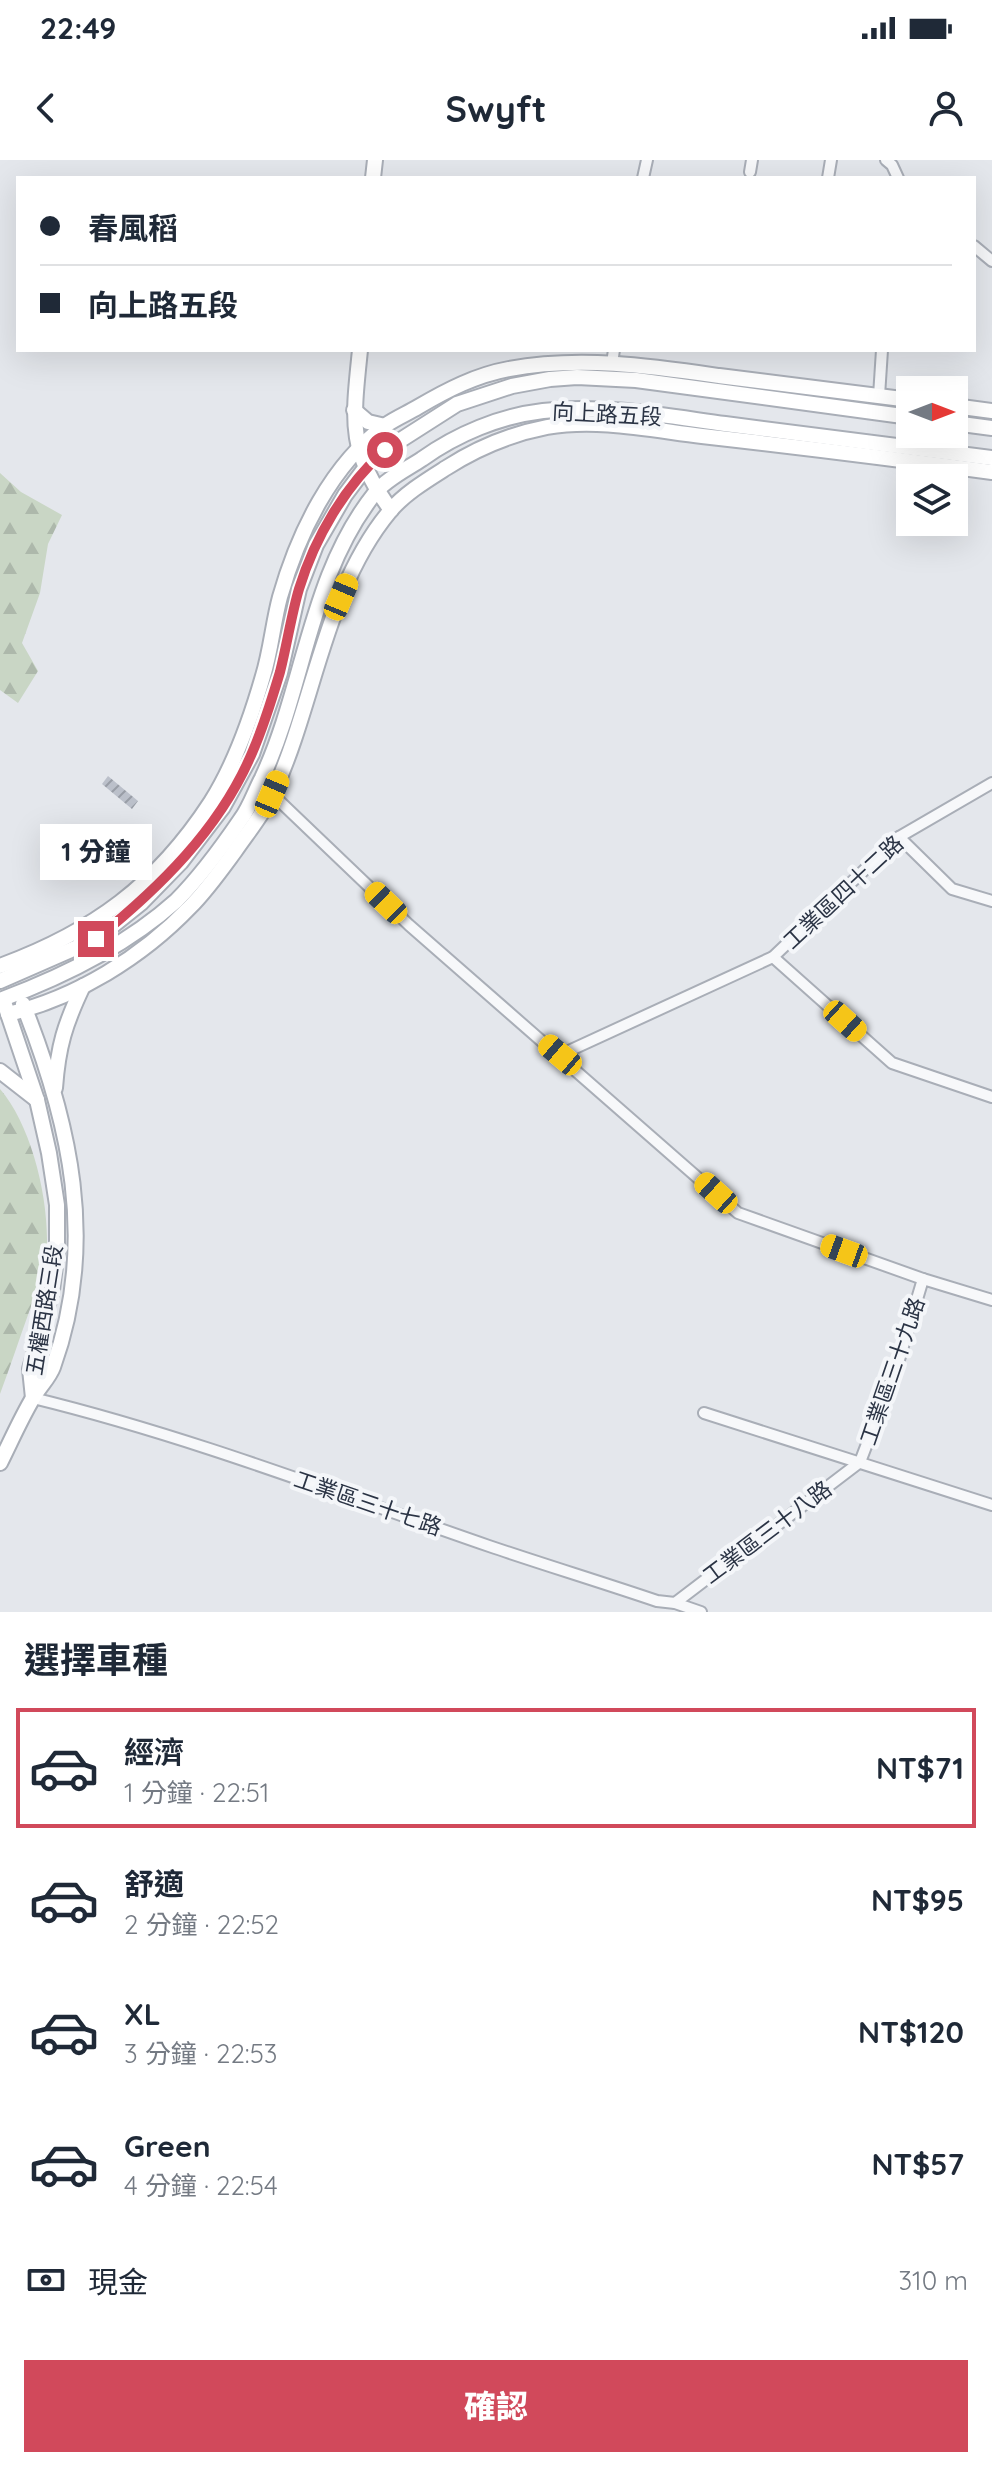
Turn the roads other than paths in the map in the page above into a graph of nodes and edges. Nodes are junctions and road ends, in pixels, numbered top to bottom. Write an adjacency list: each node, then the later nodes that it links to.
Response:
1 (752, 160): 2 (street)
2 (750, 172)
3 (976, 248): 4 (street)
4 (992, 261)
5 (360, 352): 11 (main road)
6 (882, 352): 8 (street)
7 (613, 356): 8 (main road); 15 (main road)
8 (879, 396): 9 (main road)
9 (896, 398)
10 (968, 408): 12 (main road)
11 (354, 410): 15 (main road); 17 (main road)
12 (992, 411)
13 (896, 415): 19 (main road, 向上路五段)
14 (968, 425): 16 (main road)
15 (385, 426): 17 (main road)
16 (992, 428)
17 (359, 450): 19 (main road); 28 (main road)
18 (992, 458): 21 (main road, 向上路五段)
19 (366, 467): 21 (main road); 28 (main road, 向上路五段)
20 (992, 472): 22 (main road, 向上路五段)
21 (376, 491): 22 (main road); 30 (main road, 向上路五段)
22 (391, 510): 24 (main road, 向上路五段)
23 (992, 783): 25 (street, 工業區四十二路)
24 (272, 794): 29 (main road, 向上路五段); 33 (street, 工業區三十九路)
25 (899, 837): 26 (street); 27 (street, 工業區四十二路)
26 (992, 901)
27 (773, 957): 33 (street, 工業區四十二路); 36 (street)
28 (4, 972): 30 (main road, 五權西路三段)
29 (83, 986): 32 (main road, 向上路五段); 35 (main road)
30 (18, 992): 31 (main road, 向上路五段); 32 (main road, 五權西路三段)
31 (3, 1001): 32 (main road, 向上路五段); 37 (main road, 五權西路三段)
32 (25, 1010): 35 (main road, 五權西路三段)
33 (560, 1055): 38 (street, 工業區三十九路)
34 (0, 1071): 37 (main road)
35 (54, 1092): 40 (main road, 五權西路三段)
36 (992, 1097)
37 (37, 1100): 40 (main road, 五權西路三段)
38 (923, 1279): 39 (street, 工業區三十九路); 42 (street, 工業區三十九路)
39 (992, 1300)
40 (33, 1398): 43 (main road, 五權西路三段); 45 (street, 工業區三十七路)
41 (704, 1413): 42 (street, 工業區三十八路)
42 (860, 1462): 44 (street, 工業區三十八路); 45 (street, 工業區三十八路)
43 (0, 1463)
44 (992, 1505)
45 (675, 1603): 46 (street, 工業區三十七路)
46 (701, 1612)

